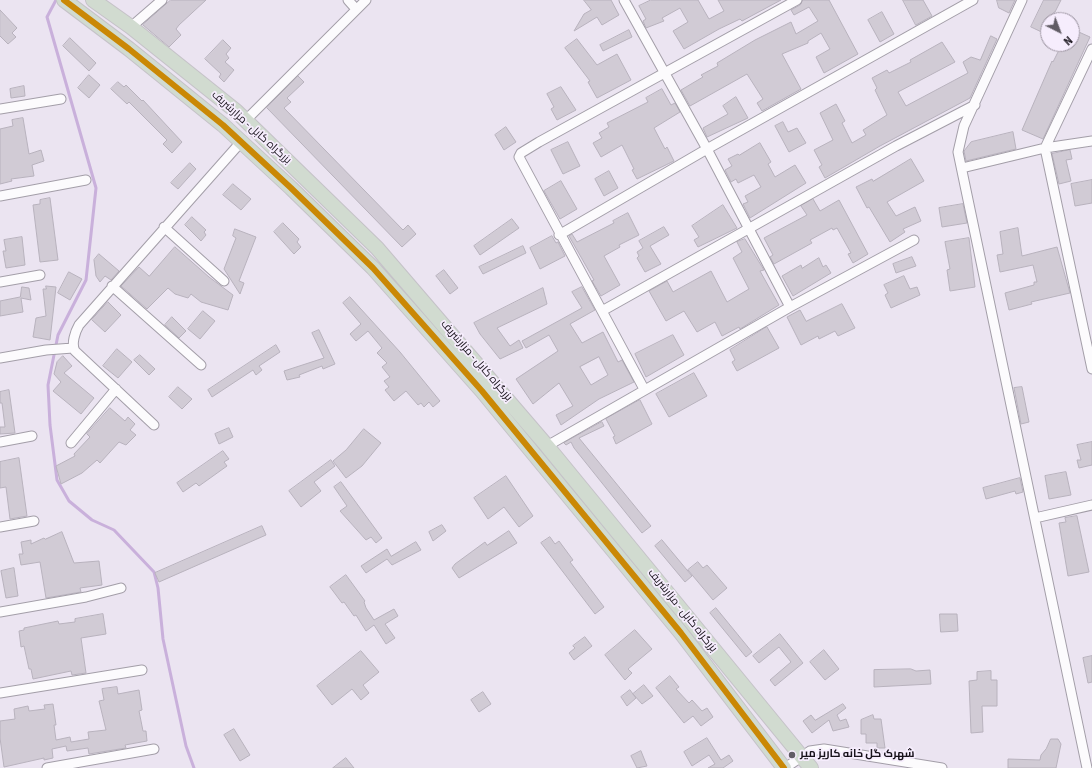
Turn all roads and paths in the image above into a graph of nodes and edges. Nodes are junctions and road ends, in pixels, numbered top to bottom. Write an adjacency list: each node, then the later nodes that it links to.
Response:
1 (64, 0): 12 (highway, بزرگراه کابل - مزارشریف)
2 (93, 0): 11 (highway, بزرگراه کابل - مزارشریف)
3 (162, 0): 11 (street)
4 (348, 0): 10 (street)
5 (366, 0): 10 (street)
6 (624, 0): 14 (street)
7 (797, 0): 14 (street)
8 (972, 0): 23 (street)
9 (1022, 0): 16 (street)
10 (356, 9): 18 (street)
11 (136, 31): 12 (highway); 18 (highway, بزرگراه کابل - مزارشریف)
12 (129, 49): 19 (highway, بزرگراه کابل - مزارشریف)
13 (1092, 49): 22 (street)
14 (664, 72): 23 (street); 29 (street)
15 (61, 99): 17 (street)
16 (975, 105): 24 (street); 28 (street)
17 (0, 109)
18 (241, 116): 19 (highway); 37 (highway, بزرگراه کابل - مزارشریف)
19 (222, 125): 21 (highway, بزرگراه کابل - مزارشریف)
20 (1092, 141): 22 (street)
21 (241, 142): 27 (street); 38 (highway, بزرگراه کابل - مزارشریف)
22 (1045, 148): 24 (street); 42 (street)
23 (707, 149): 28 (street); 29 (street)
24 (962, 168): 53 (street)
25 (86, 180): 26 (street)
26 (0, 196)
27 (164, 227): 32 (street); 34 (street)
28 (748, 229): 35 (street); 36 (street)
29 (559, 235): 36 (street)
30 (914, 240): 35 (street)
31 (40, 275): 33 (street)
32 (224, 281)
33 (0, 282)
34 (112, 286): 39 (street); 41 (street)
35 (790, 307): 44 (street)
36 (602, 311): 44 (street)
37 (441, 321): 38 (highway); 49 (highway, بزرگراه کابل - مزارشریف)
38 (429, 331): 52 (highway, بزرگراه کابل - مزارشریف)
39 (70, 348): 40 (street); 43 (street)
40 (0, 358)
41 (201, 365)
42 (1092, 369)
43 (116, 389): 45 (street); 48 (street)
44 (644, 389): 49 (street)
45 (154, 425)
46 (32, 436): 47 (street)
47 (0, 442)
48 (71, 443)
49 (547, 446): 50 (highway, بزرگراه کابل - مزارشریف)
50 (590, 498): 52 (highway); 56 (highway, بزرگراه کابل - مزارشریف)
51 (1092, 505): 53 (street)
52 (578, 508): 58 (highway, بزرگراه کابل - مزارشریف)
53 (1035, 518): 69 (street)
54 (34, 521): 55 (street)
55 (0, 527)
56 (660, 583): 58 (highway); 63 (highway, بزرگراه کابل - مزارشریف)
57 (121, 588): 59 (street)
58 (648, 593): 66 (highway, بزرگراه کابل - مزارشریف)
59 (0, 612)
60 (142, 670): 61 (street)
61 (0, 692)
62 (154, 749): 64 (street)
63 (801, 756): 66 (street); 67 (highway, بزرگراه کابل - مزارشریف); 68 (street)
64 (77, 765): 65 (street)
65 (47, 768)
66 (784, 768)
67 (811, 768)
68 (942, 768)
69 (1087, 768)

